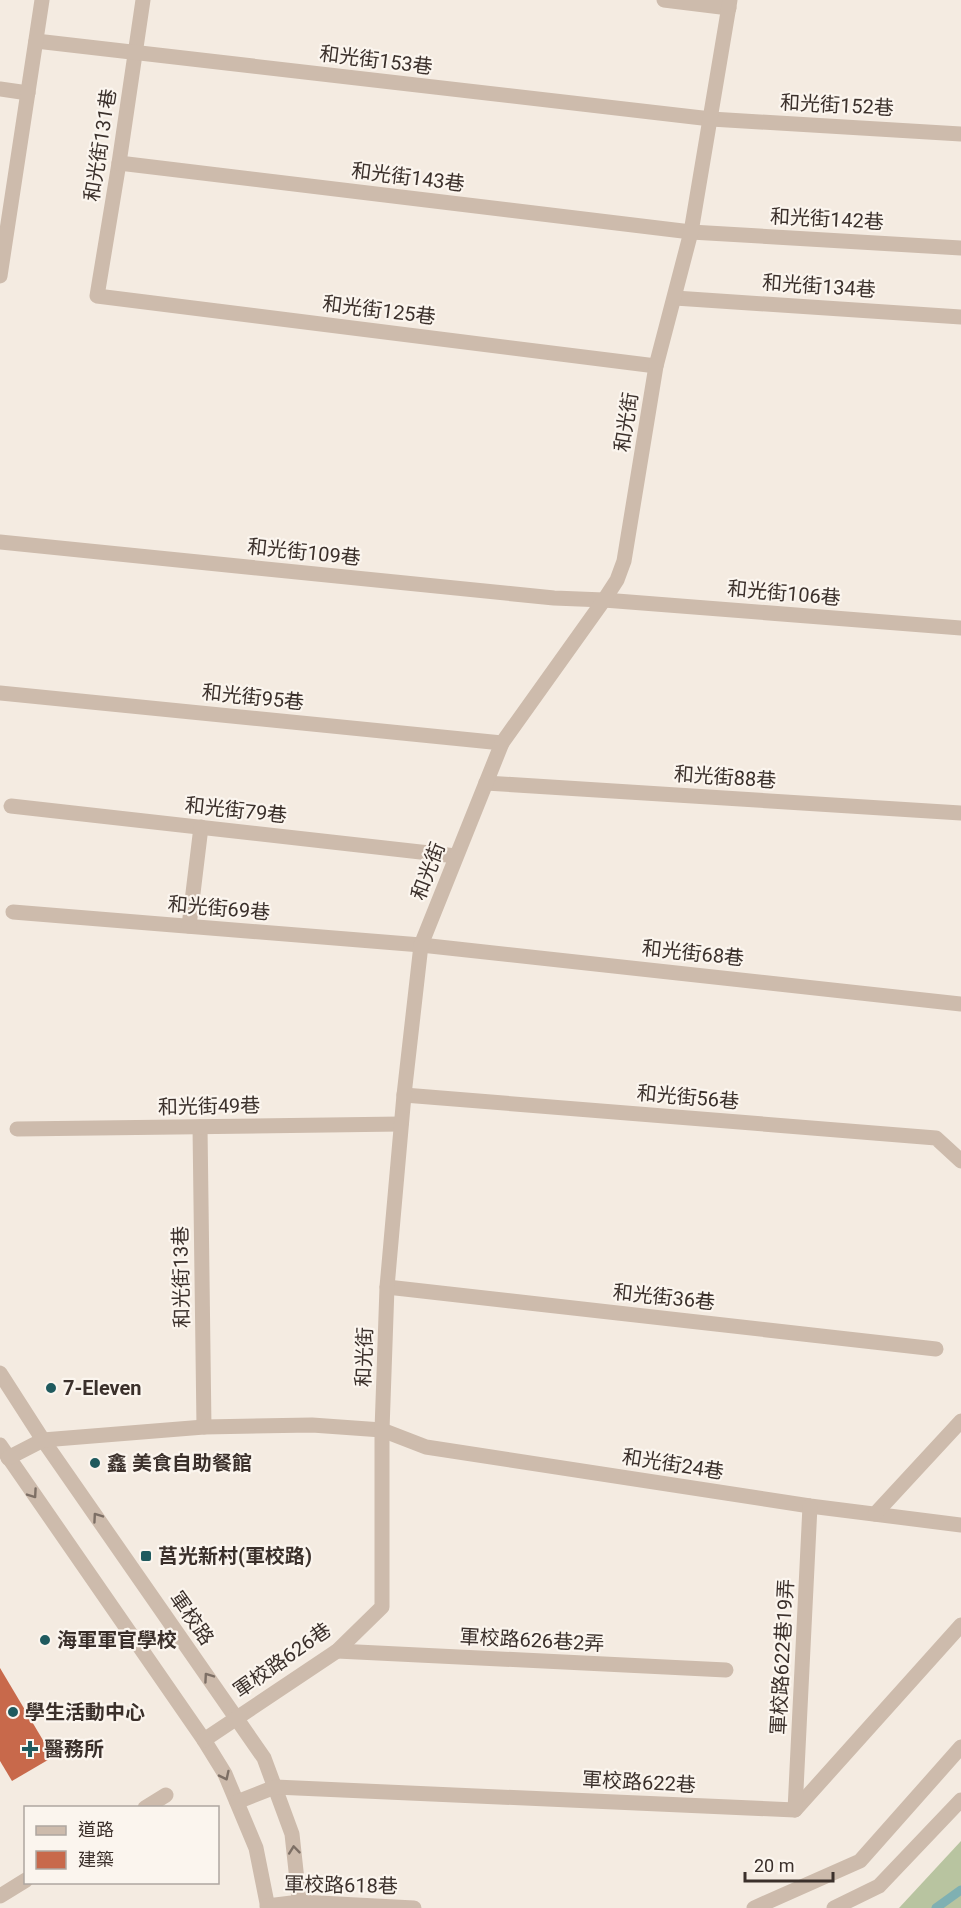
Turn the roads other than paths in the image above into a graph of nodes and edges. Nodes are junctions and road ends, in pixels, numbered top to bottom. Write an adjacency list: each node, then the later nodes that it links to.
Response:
1 (42, 0): 5 (street)
2 (143, 0): 6 (street, 和光街131巷)
3 (664, 0): 4 (street)
4 (729, 4): 9 (street, 和光街)
5 (36, 41): 6 (street, 和光街153巷); 8 (street)
6 (135, 53): 9 (street, 和光街153巷); 11 (street, 和光街131巷)
7 (0, 88): 8 (street)
8 (28, 93): 14 (street)
9 (711, 119): 10 (street, 和光街152巷); 12 (street, 和光街)
10 (961, 134)
11 (119, 163): 12 (street, 和光街143巷); 15 (street, 和光街131巷)
12 (691, 232): 13 (street, 和光街142巷); 16 (street, 和光街)
13 (961, 248)
14 (0, 276)
15 (97, 296): 18 (street, 和光街125巷)
16 (675, 298): 17 (street, 和光街134巷); 18 (street, 和光街)
17 (961, 317)
18 (656, 366): 20 (street, 和光街)
19 (0, 542): 20 (street, 和光街109巷)
20 (604, 600): 21 (street, 和光街106巷); 23 (street, 和光街)
21 (961, 628)
22 (0, 693): 23 (street, 和光街95巷)
23 (502, 743): 24 (street, 和光街)
24 (486, 783): 26 (street, 和光街88巷); 28 (street, 和光街)
25 (11, 806): 27 (street, 和光街79巷)
26 (961, 813)
27 (201, 827): 28 (street, 和光街79巷); 30 (street)
28 (456, 856): 31 (street, 和光街)
29 (13, 912): 30 (street, 和光街69巷)
30 (189, 926): 31 (street, 和光街69巷)
31 (421, 945): 32 (street, 和光街68巷); 33 (street, 和光街)
32 (961, 1004)
33 (404, 1095): 34 (street, 和光街); 37 (street, 和光街56巷)
34 (401, 1124): 35 (street, 和光街49巷); 38 (street, 和光街)
35 (200, 1127): 36 (street, 和光街49巷); 42 (street, 和光街13巷)
36 (17, 1129)
37 (961, 1161)
38 (387, 1287): 39 (street, 和光街36巷); 43 (street, 和光街)
39 (936, 1349)
40 (0, 1373): 44 (street, 軍校路)
41 (961, 1420): 47 (street)
42 (204, 1427): 43 (street); 44 (street)
43 (382, 1430): 46 (street, 和光街24巷); 50 (street, 軍校路626巷)
44 (43, 1440): 45 (street); 52 (street, 軍校路, one-way to 44)
45 (4, 1452): 53 (street, one-way to 53)
46 (810, 1506): 47 (street, 和光街24巷); 60 (street, 軍校路622巷19弄)
47 (876, 1514): 48 (street, 和光街24巷)
48 (961, 1525)
49 (961, 1625): 60 (street)
50 (337, 1651): 51 (street, 軍校路626巷2弄); 52 (street, 軍校路626巷)
51 (726, 1670)
52 (236, 1718): 53 (street, 軍校路626巷); 55 (street, 軍校路)
53 (204, 1740): 58 (street, one-way to 58)
54 (961, 1747): 66 (street)
55 (275, 1787): 58 (street, 軍校路622巷); 60 (street, 軍校路622巷); 63 (street, 軍校路, one-way to 55)
56 (166, 1794): 59 (street)
57 (961, 1800): 67 (street)
58 (237, 1802): 64 (street)
59 (148, 1806)
60 (795, 1809)
61 (24, 1881): 62 (street)
62 (0, 1896)
63 (300, 1905): 64 (street, 軍校路618巷); 65 (street, 軍校路618巷)
64 (267, 1907)
65 (414, 1908)
66 (754, 1908)
67 (834, 1908)

